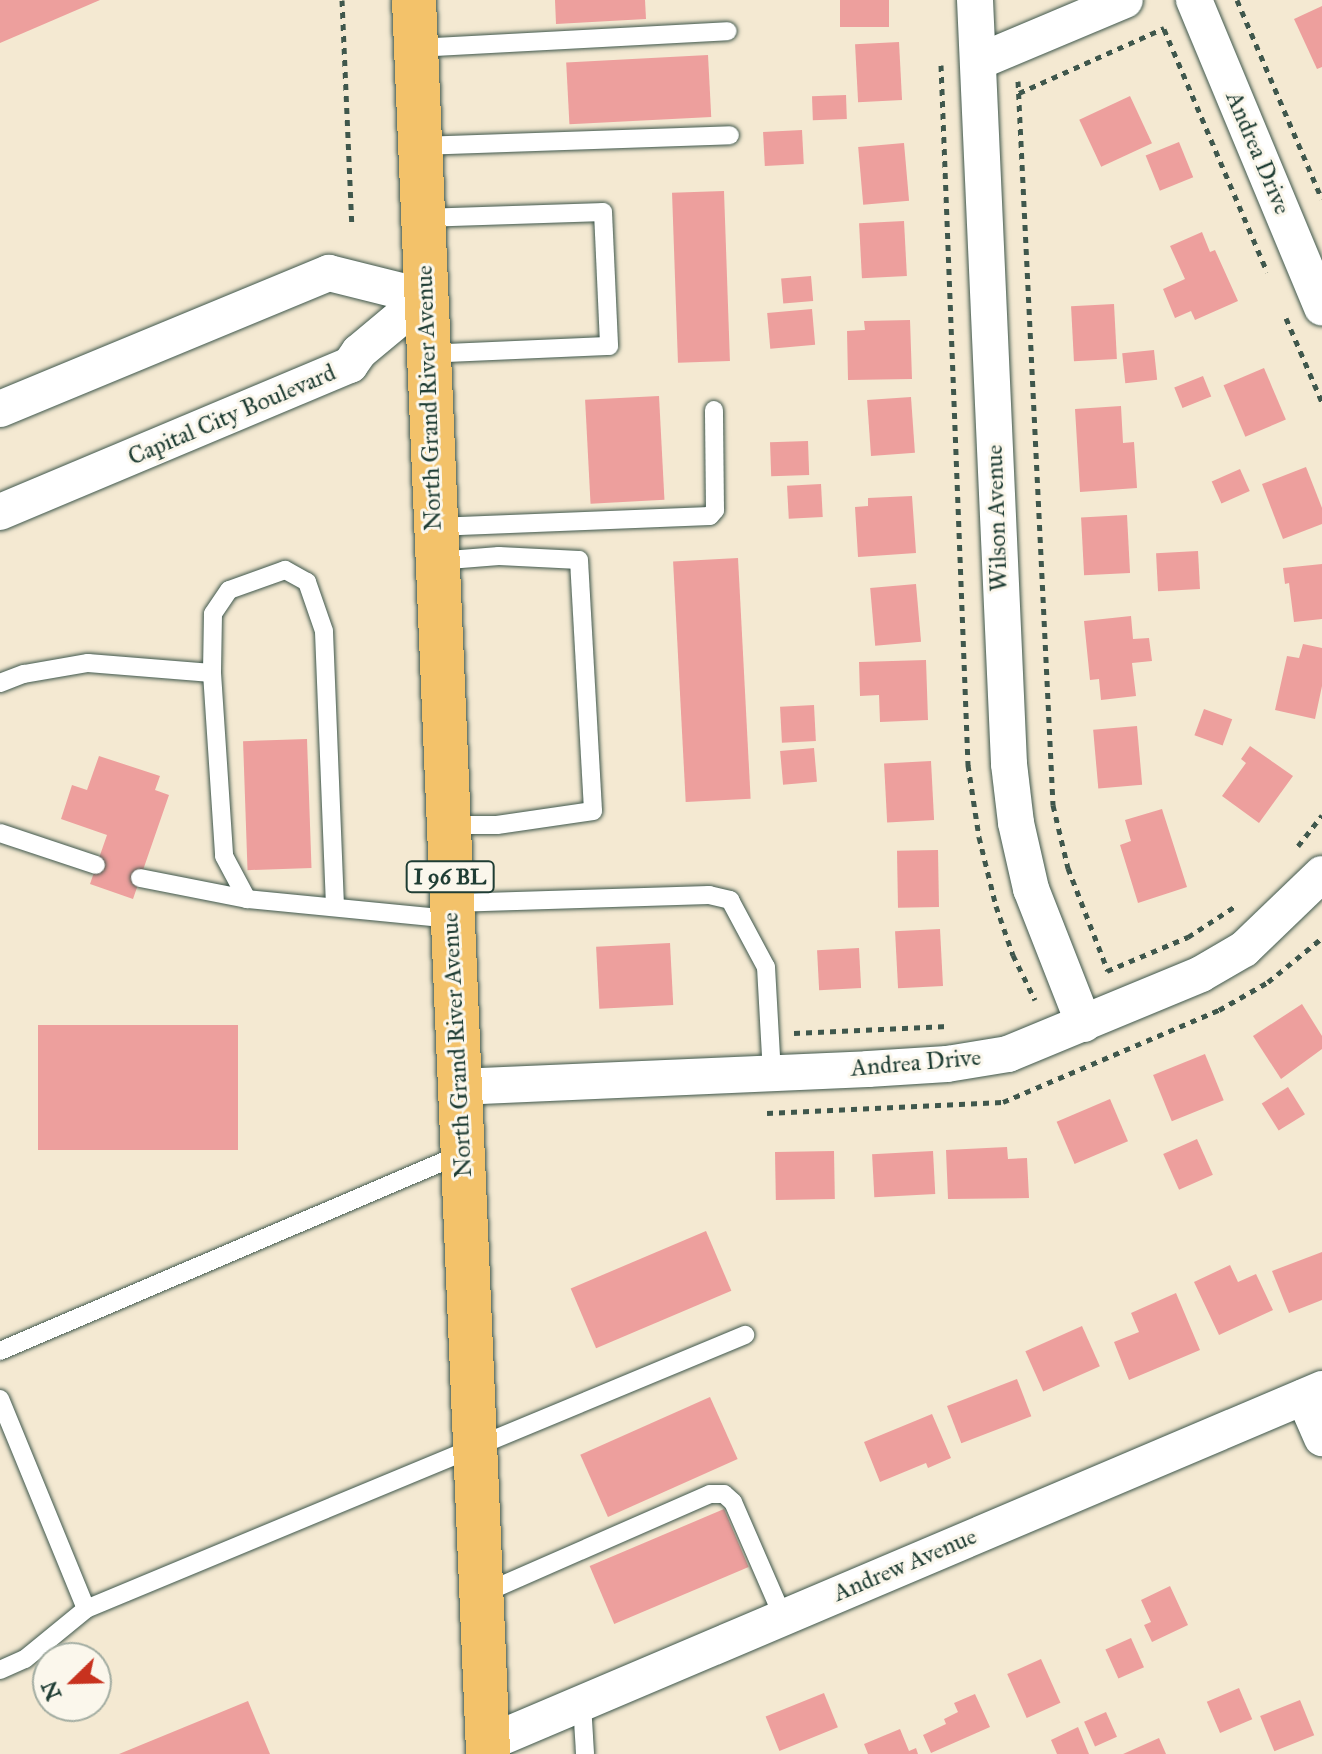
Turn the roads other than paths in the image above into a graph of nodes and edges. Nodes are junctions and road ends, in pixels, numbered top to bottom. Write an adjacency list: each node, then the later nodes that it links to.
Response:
1 (414, 0): 6 (main road, North Grand River Avenue / I 96 BL)
2 (975, 0): 7 (street, Wilson Avenue)
3 (1125, 0): 7 (street)
4 (1197, 6): 12 (street, Andrea Drive)
5 (728, 31): 6 (lane)
6 (416, 48): 9 (main road, North Grand River Avenue / I 96 BL)
7 (980, 61): 28 (street, Wilson Avenue)
8 (730, 135): 9 (lane)
9 (420, 146): 10 (main road, North Grand River Avenue / I 96 BL)
10 (423, 218): 11 (main road, North Grand River Avenue / I 96 BL); 13 (lane)
11 (425, 297): 13 (main road, North Grand River Avenue / I 96 BL); 14 (street); 16 (street, Capital City Boulevard)
12 (1322, 307)
13 (427, 354): 17 (main road, North Grand River Avenue / I 96 BL)
14 (0, 409)
15 (714, 410): 17 (lane)
16 (0, 512)
17 (435, 544): 20 (main road, North Grand River Avenue / I 96 BL); 20 (lane)
18 (212, 673): 19 (lane); 25 (lane); 26 (lane)
19 (0, 683)
20 (447, 825): 27 (main road, North Grand River Avenue / I 96 BL)
21 (0, 833): 22 (lane)
22 (96, 865)
23 (1322, 874): 28 (street, Andrea Drive)
24 (140, 878): 25 (lane)
25 (247, 899): 26 (lane)
26 (335, 906): 27 (lane)
27 (451, 911): 29 (lane); 30 (main road, North Grand River Avenue / I 96 BL)
28 (1084, 1024): 29 (street, Andrea Drive)
29 (772, 1074): 30 (street, Andrea Drive)
30 (458, 1087): 31 (main road, North Grand River Avenue / I 96 BL)
31 (462, 1153): 33 (lane); 37 (main road, North Grand River Avenue / I 96 BL)
32 (745, 1335): 37 (lane)
33 (0, 1351)
34 (1313, 1393): 36 (street); 40 (street, Andrew Avenue)
35 (0, 1399): 39 (lane)
36 (1322, 1438)
37 (477, 1448): 38 (main road, North Grand River Avenue / I 96 BL); 39 (lane)
38 (482, 1594): 40 (lane); 43 (main road, North Grand River Avenue / I 96 BL)
39 (86, 1609): 41 (lane)
40 (783, 1617): 42 (street, Andrew Avenue)
41 (0, 1670)
42 (582, 1703): 43 (street, Andrew Avenue); 44 (lane)
43 (488, 1748)
44 (585, 1754)

